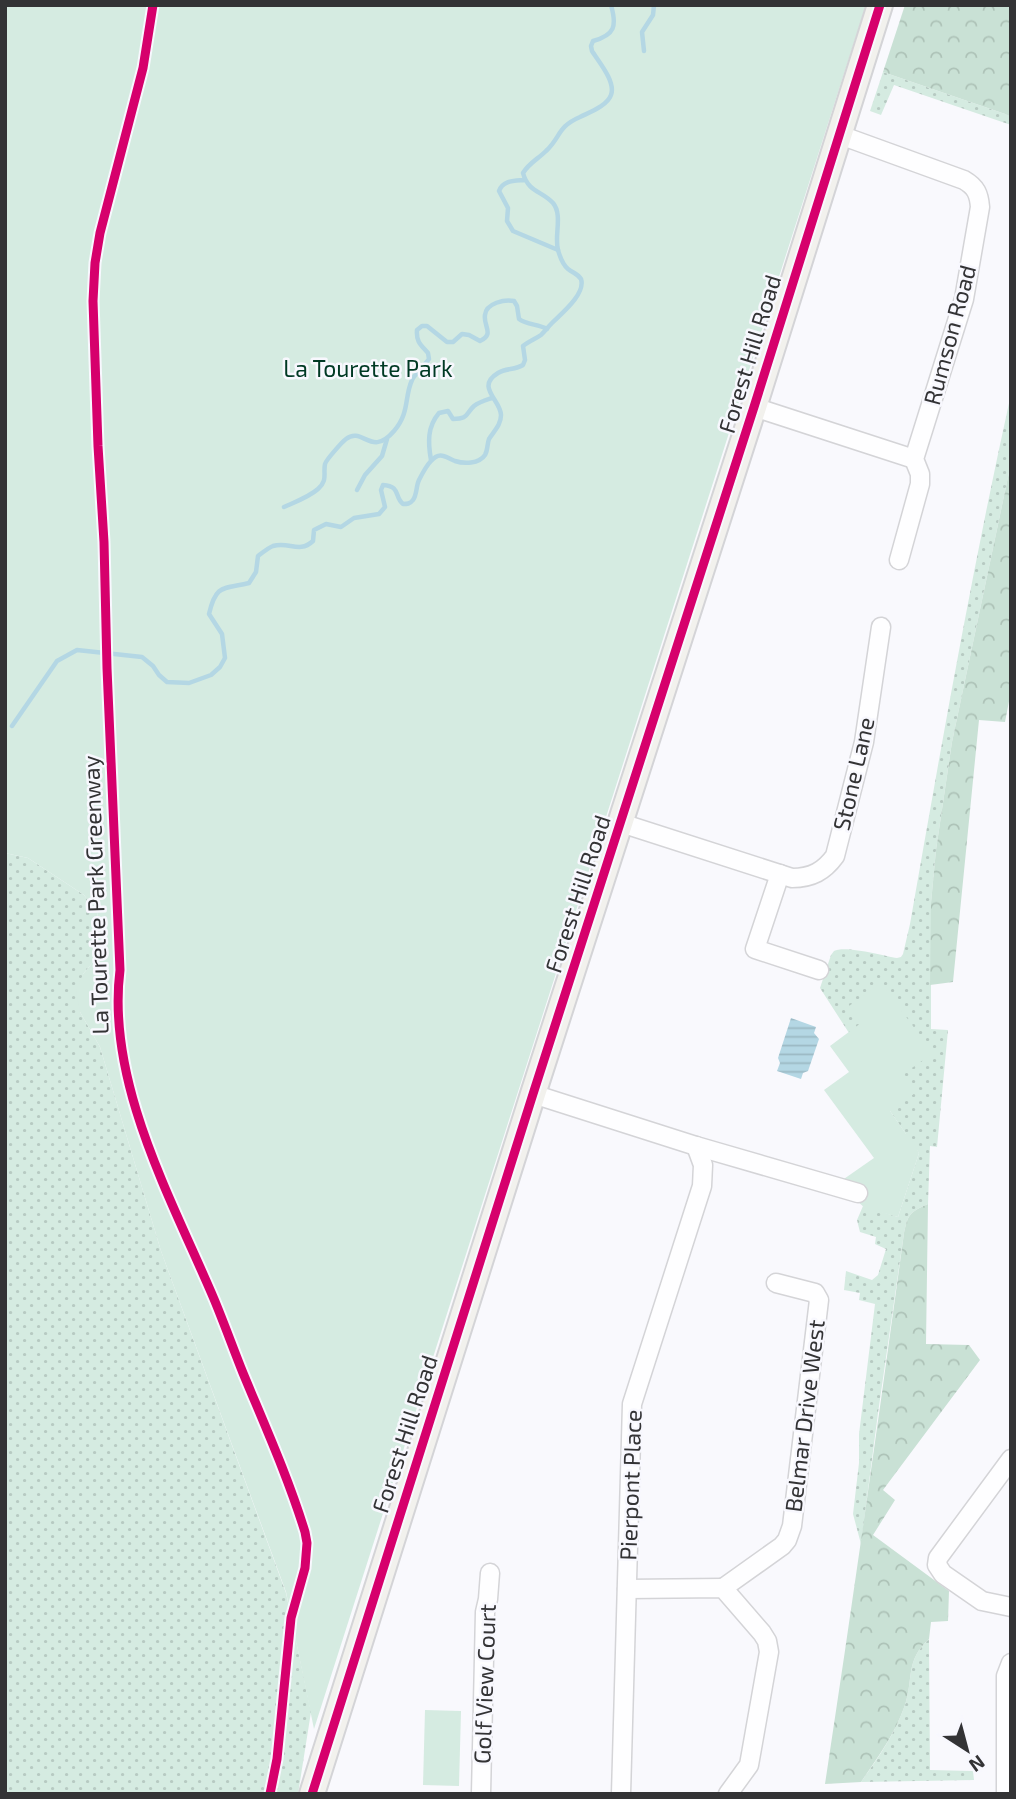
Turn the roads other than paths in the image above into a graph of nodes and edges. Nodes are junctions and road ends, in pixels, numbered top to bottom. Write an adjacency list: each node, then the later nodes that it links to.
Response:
1 (880, 5): 2 (street, Forest Hill Road)
2 (840, 135): 3 (street, Forest Hill Road); 4 (street, Rumson Road)
3 (754, 407): 4 (street); 7 (street, Forest Hill Road)
4 (914, 459): 5 (street, Rumson Road)
5 (899, 560)
6 (881, 627): 8 (street, Stone Lane)
7 (621, 823): 8 (street, Stone Lane); 10 (street, Forest Hill Road)
8 (780, 874): 9 (street)
9 (819, 970)
10 (533, 1094): 11 (street); 20 (street, Forest Hill Road)
11 (696, 1146): 12 (street); 17 (street, Pierpont Place)
12 (858, 1193)
13 (776, 1283): 16 (street, Belmar Drive West)
14 (1010, 1461): 18 (street)
15 (490, 1573): 21 (street, Golf View Court)
16 (723, 1588): 17 (street); 23 (street)
17 (627, 1589): 22 (street, Pierpont Place)
18 (1011, 1607)
19 (1011, 1662): 24 (street)
20 (312, 1794)
21 (481, 1794)
22 (621, 1794)
23 (728, 1794)
24 (1006, 1794)

